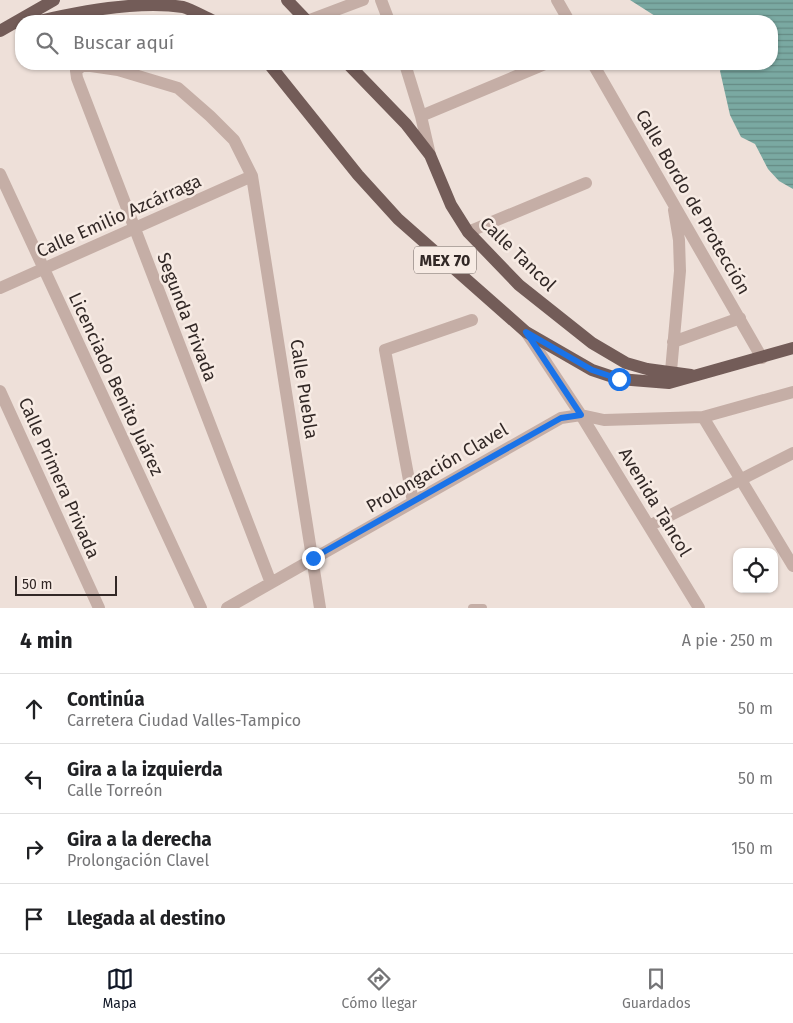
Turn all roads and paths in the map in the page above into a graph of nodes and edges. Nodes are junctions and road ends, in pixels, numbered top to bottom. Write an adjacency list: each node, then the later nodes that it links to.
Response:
1 (54, 0): 6 (main road)
2 (287, 0): 9 (main road)
3 (363, 0): 10 (street)
4 (380, 0): 11 (street)
5 (557, 0): 12 (street)
6 (28, 15)
7 (67, 15): 8 (main road)
8 (201, 15)
9 (301, 15)
10 (323, 15)
11 (386, 15)
12 (566, 15)
13 (15, 22): 15 (main road)
14 (15, 27): 15 (main road)
15 (0, 31)
16 (77, 70): 29 (street, Segunda Privada)
17 (118, 70): 26 (street, Calle Puebla)
18 (274, 70): 35 (main road, MEX 70)
19 (354, 70): 24 (main road, Calle Tancol / MEX 70)
20 (407, 70): 23 (street)
21 (531, 70): 23 (street)
22 (596, 70): 28 (street, Calle Bordo de Protección)
23 (421, 116): 24 (street)
24 (430, 154): 30 (main road, Calle Tancol / MEX 70)
25 (0, 174): 31 (street, Licenciado Benito Juárez)
26 (252, 176): 29 (street, Calle Emilio Azcárraga); 48 (street, Calle Puebla)
27 (586, 183): 30 (street)
28 (673, 203): 33 (street, Calle Bordo de Protección); 36 (street)
29 (134, 228): 31 (street, Calle Emilio Azcárraga); 50 (street, Segunda Privada)
30 (468, 232): 39 (main road, Calle Tancol / MEX 70)
31 (43, 268): 32 (street, Calle Emilio Azcárraga); 52 (street, Licenciado Benito Juárez)
32 (0, 288)
33 (740, 318): 36 (street); 38 (street, Calle Bordo de Protección)
34 (472, 320): 46 (street)
35 (526, 332): 39 (main road, MEX 70); 42 (street, Avenida Tancol)
36 (673, 342): 39 (street)
37 (793, 348): 38 (main road, MEX 70)
38 (762, 358): 39 (main road, MEX 70)
39 (670, 377)
40 (0, 391): 51 (street, Calle Primera Privada)
41 (793, 392): 43 (street)
42 (581, 415): 43 (street); 46 (street, Prolongación Clavel); 47 (street, Avenida Tancol)
43 (703, 417): 45 (street)
44 (793, 453): 45 (street)
45 (741, 478): 47 (street); 49 (street)
46 (413, 502): 48 (street, Prolongación Clavel)
47 (649, 526): 57 (street, Avenida Tancol)
48 (313, 558): 50 (street, Prolongación Clavel); 54 (street, Calle Puebla)
49 (793, 566)
50 (271, 583): 53 (street, Prolongación Clavel)
51 (99, 608)
52 (201, 608)
53 (227, 608)
54 (320, 608)
55 (472, 608): 56 (lane)
56 (483, 608)
57 (699, 608)

